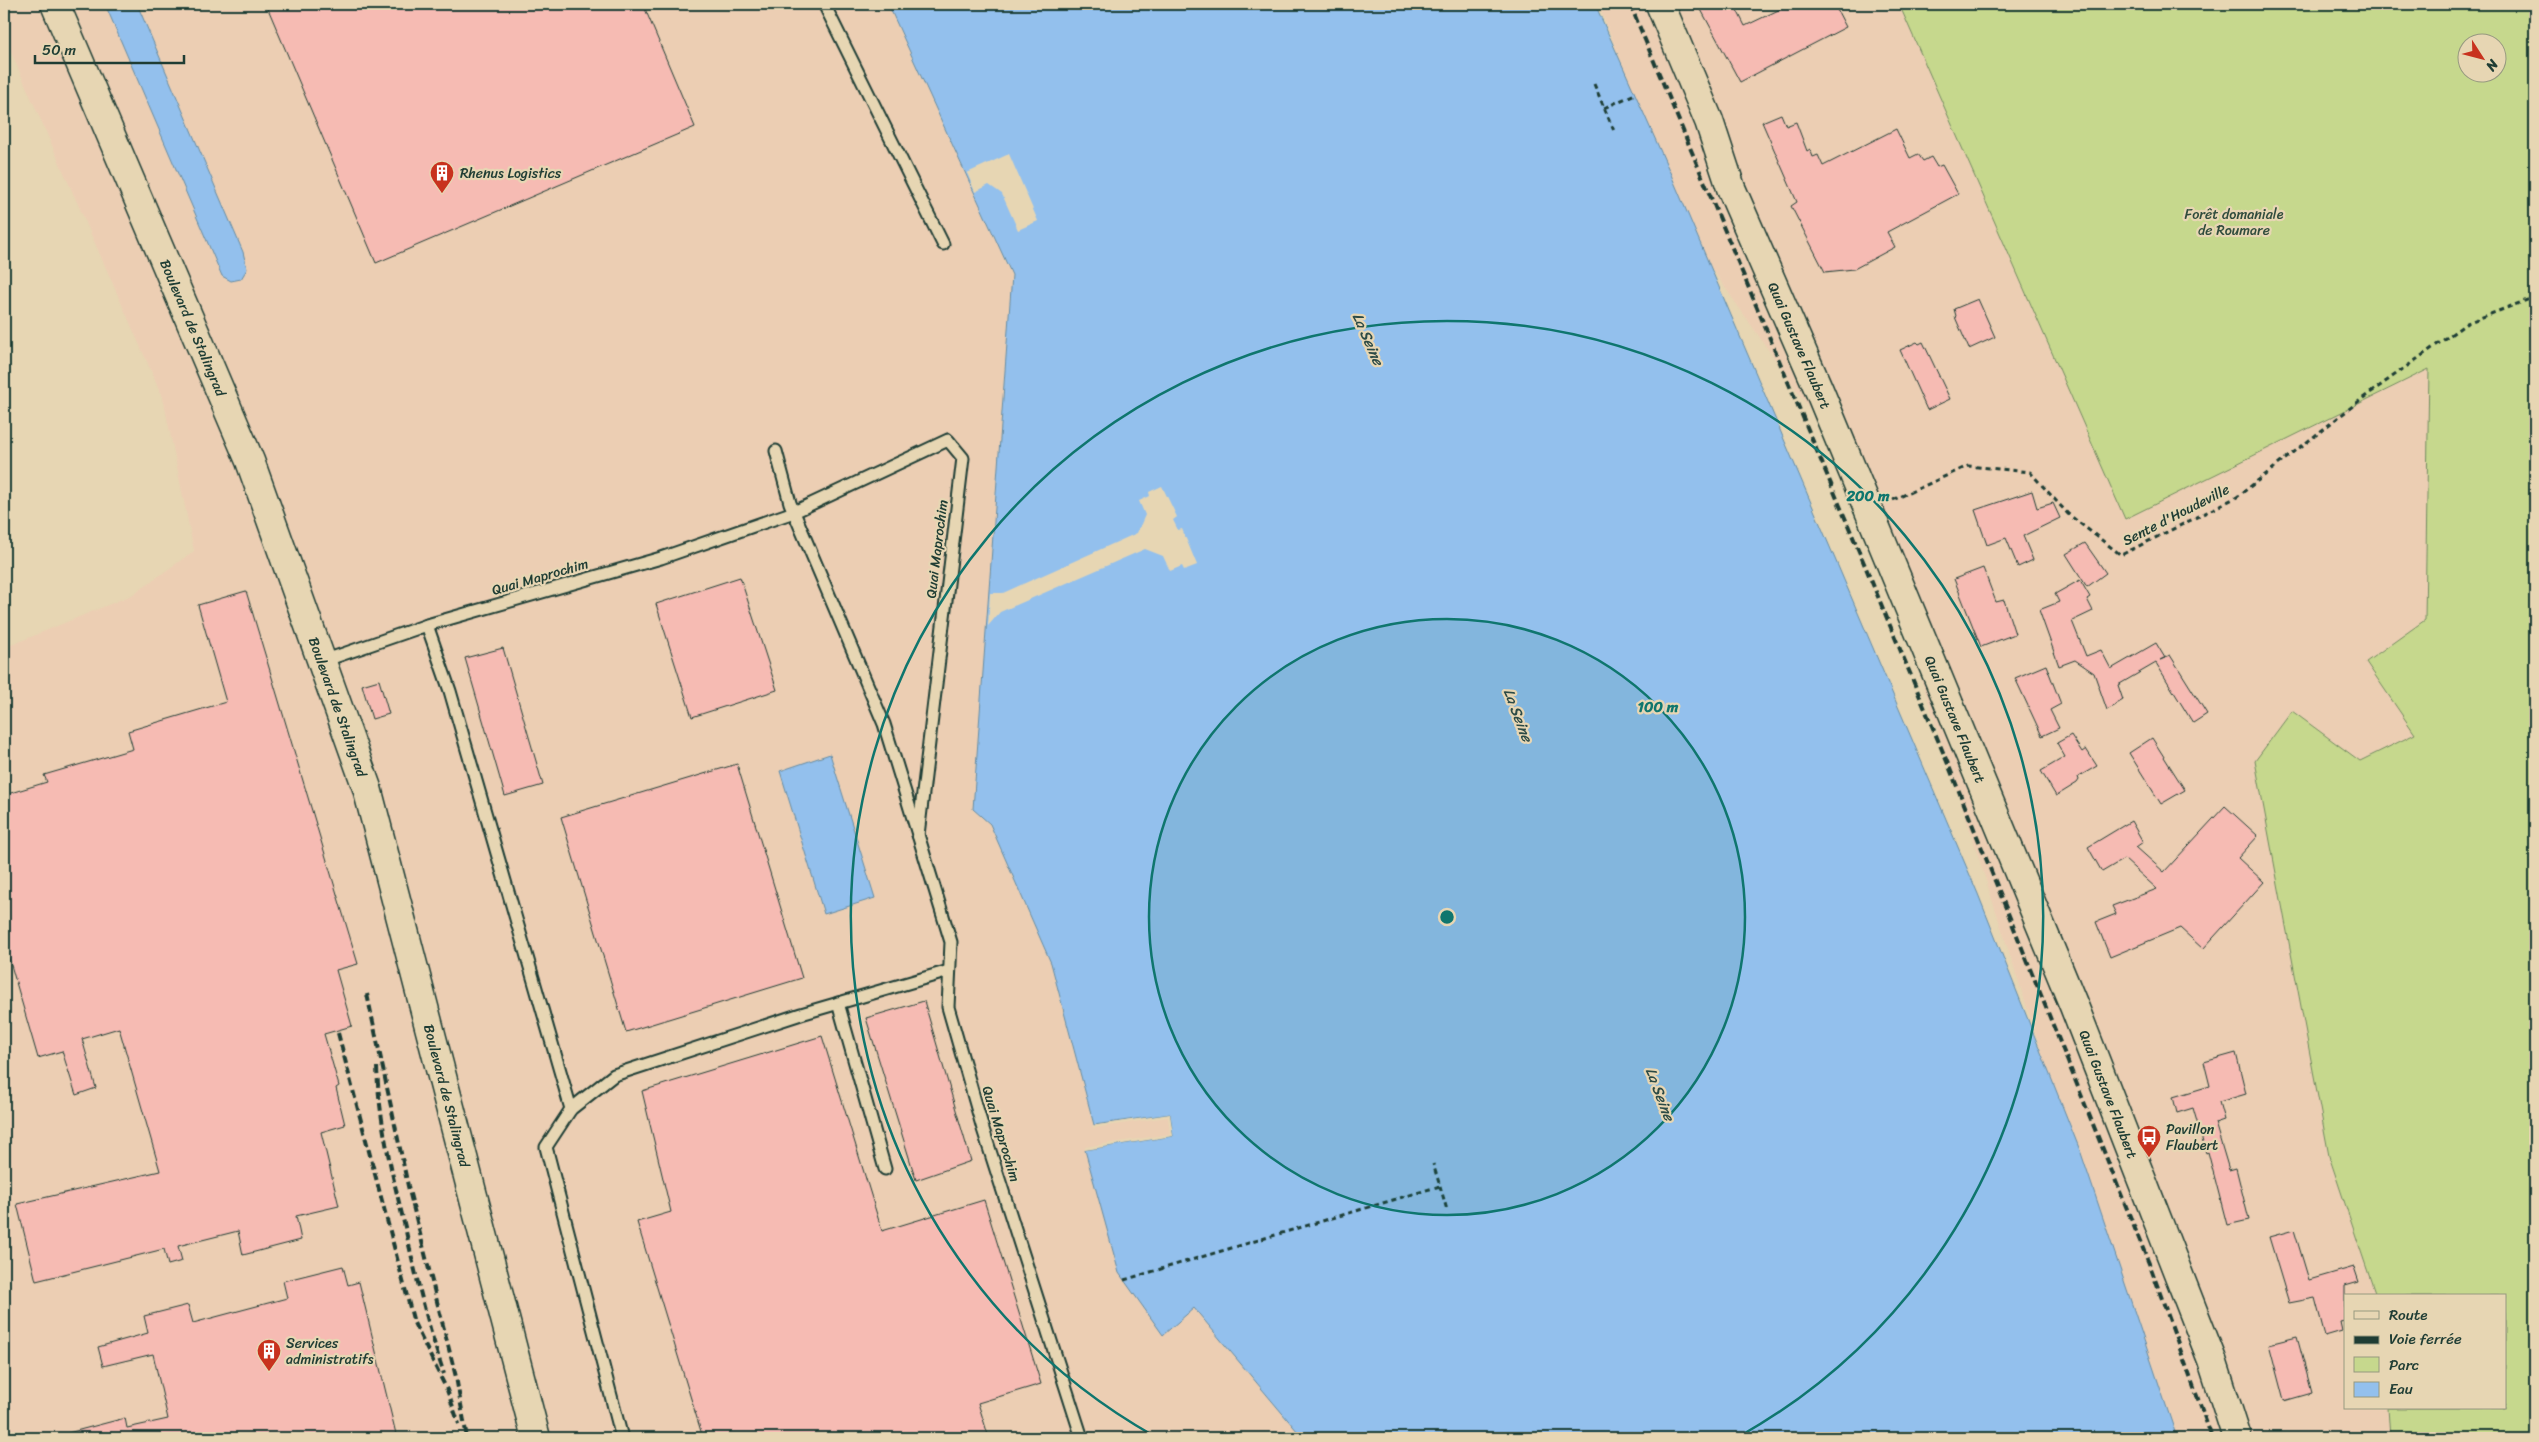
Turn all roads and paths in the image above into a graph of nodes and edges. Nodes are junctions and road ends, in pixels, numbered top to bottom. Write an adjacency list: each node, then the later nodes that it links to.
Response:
1 (55, 4): 14 (main road, Boulevard de Stalingrad)
2 (824, 4): 8 (lane)
3 (1660, 4): 27 (main road, Quai Gustave Flaubert)
4 (1594, 84): 6 (path)
5 (1635, 94): 6 (path)
6 (1604, 108): 7 (path)
7 (1614, 131)
8 (943, 244)
9 (2535, 297): 11 (path, Sente d'Houdeville)
10 (776, 451): 12 (lane, Quai Maprochim)
11 (1893, 500)
12 (794, 512): 13 (lane, Quai Maprochim); 15 (lane, Quai Maprochim); 15 (lane, Quai Maprochim)
13 (427, 625): 14 (lane, Quai Maprochim); 18 (lane)
14 (323, 661): 24 (main road, Boulevard de Stalingrad)
15 (918, 835): 16 (lane, Quai Maprochim)
16 (949, 971): 17 (lane); 26 (lane, Quai Maprochim)
17 (838, 1003): 18 (lane); 20 (lane)
18 (571, 1109): 25 (lane)
19 (1433, 1164): 21 (path)
20 (885, 1169)
21 (1440, 1186): 22 (path); 23 (path)
22 (1447, 1210)
23 (1124, 1280)
24 (536, 1438)
25 (622, 1438)
26 (1082, 1438)
27 (2237, 1438)

